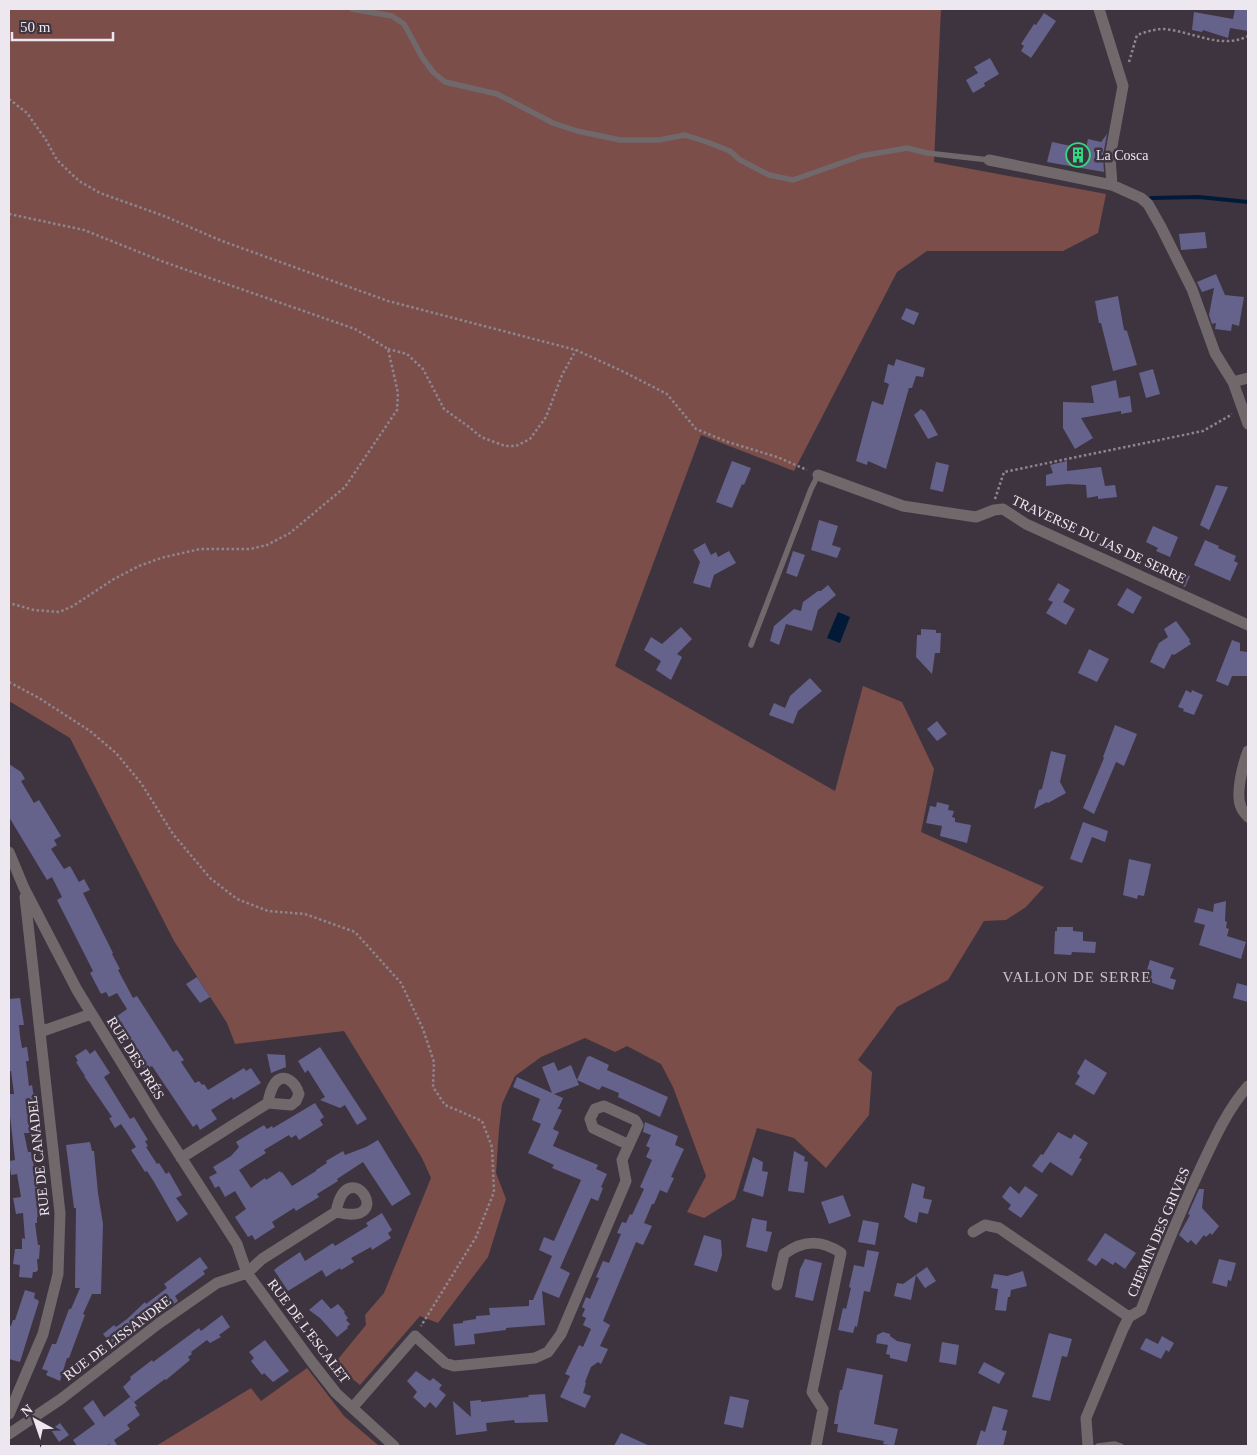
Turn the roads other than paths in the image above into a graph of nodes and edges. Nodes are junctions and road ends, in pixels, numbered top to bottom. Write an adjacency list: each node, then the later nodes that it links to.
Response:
1 (352, 9): 3 (lane)
2 (1099, 9): 4 (street)
3 (989, 160): 4 (street)
4 (1112, 185): 6 (street)
5 (1248, 378): 6 (street)
6 (1233, 382): 7 (street)
7 (1248, 424)
8 (818, 475): 9 (street, TRAVERSE DU JAS DE SERRE); 10 (lane)
9 (1248, 625)
10 (751, 645)
11 (1248, 751): 12 (street)
12 (1248, 817)
13 (9, 852): 14 (street, RUE DES PRÉS)
14 (24, 888): 15 (street, RUE DES PRÉS); 16 (street, RUE DE CANADEL)
15 (91, 1014): 16 (street); 20 (street, RUE DES PRÉS)
16 (40, 1032): 27 (street, RUE DE CANADEL)
17 (1248, 1086): 25 (street, CHEMIN DES GRIVES)
18 (268, 1103): 20 (street)
19 (628, 1145): 26 (street)
20 (181, 1158): 23 (street, RUE DES PRÉS)
21 (336, 1212): 23 (street)
22 (973, 1232): 25 (street)
23 (247, 1273): 26 (street, RUE DE L'ESCALET); 28 (street, RUE DE LISSANDRE)
24 (777, 1285): 30 (street)
25 (1129, 1317): 31 (street, CHEMIN DES GRIVES)
26 (352, 1407): 29 (street, RUE DE L'ESCALET)
27 (9, 1414)
28 (9, 1434)
29 (394, 1446)
30 (816, 1446)
31 (1088, 1446)
32 (1098, 1446): 33 (lane)
33 (1121, 1446)

